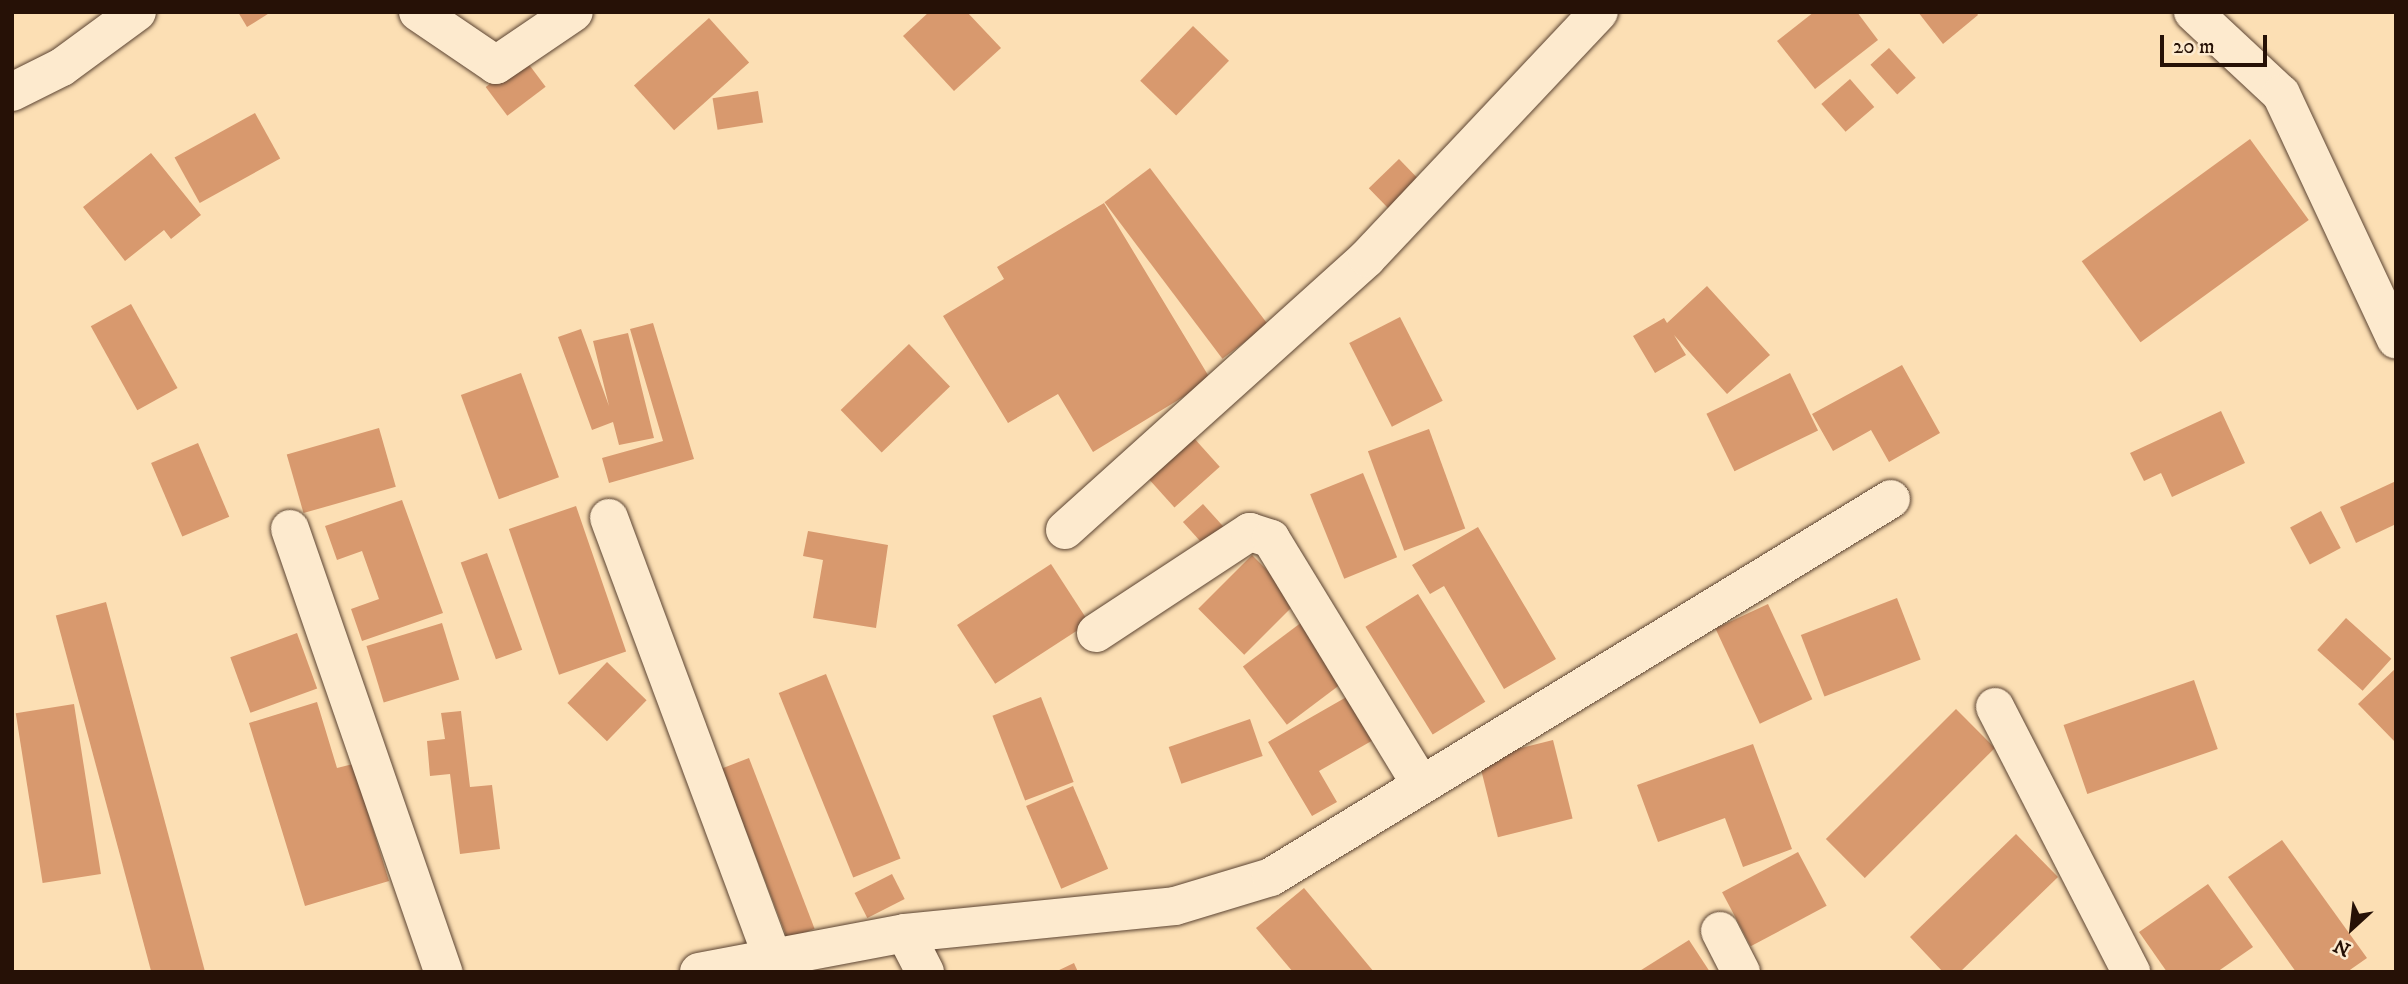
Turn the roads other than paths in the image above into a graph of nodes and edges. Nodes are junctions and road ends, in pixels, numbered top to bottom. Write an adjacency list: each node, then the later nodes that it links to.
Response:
1 (137, 12): 6 (street)
2 (418, 12): 3 (street)
3 (574, 12)
4 (1599, 12): 11 (street)
5 (2193, 12): 7 (street)
6 (12, 92)
7 (2396, 339)
8 (1891, 499): 14 (street)
9 (609, 517): 17 (street)
10 (290, 528): 19 (street)
11 (1065, 530)
12 (1096, 633): 14 (street)
13 (1995, 707): 22 (street)
14 (1419, 781): 16 (street)
15 (1720, 931): 21 (street)
16 (905, 933): 17 (street); 20 (street)
17 (772, 957): 18 (street)
18 (723, 969)
19 (443, 972)
20 (925, 972)
21 (1741, 972)
22 (2131, 972)

